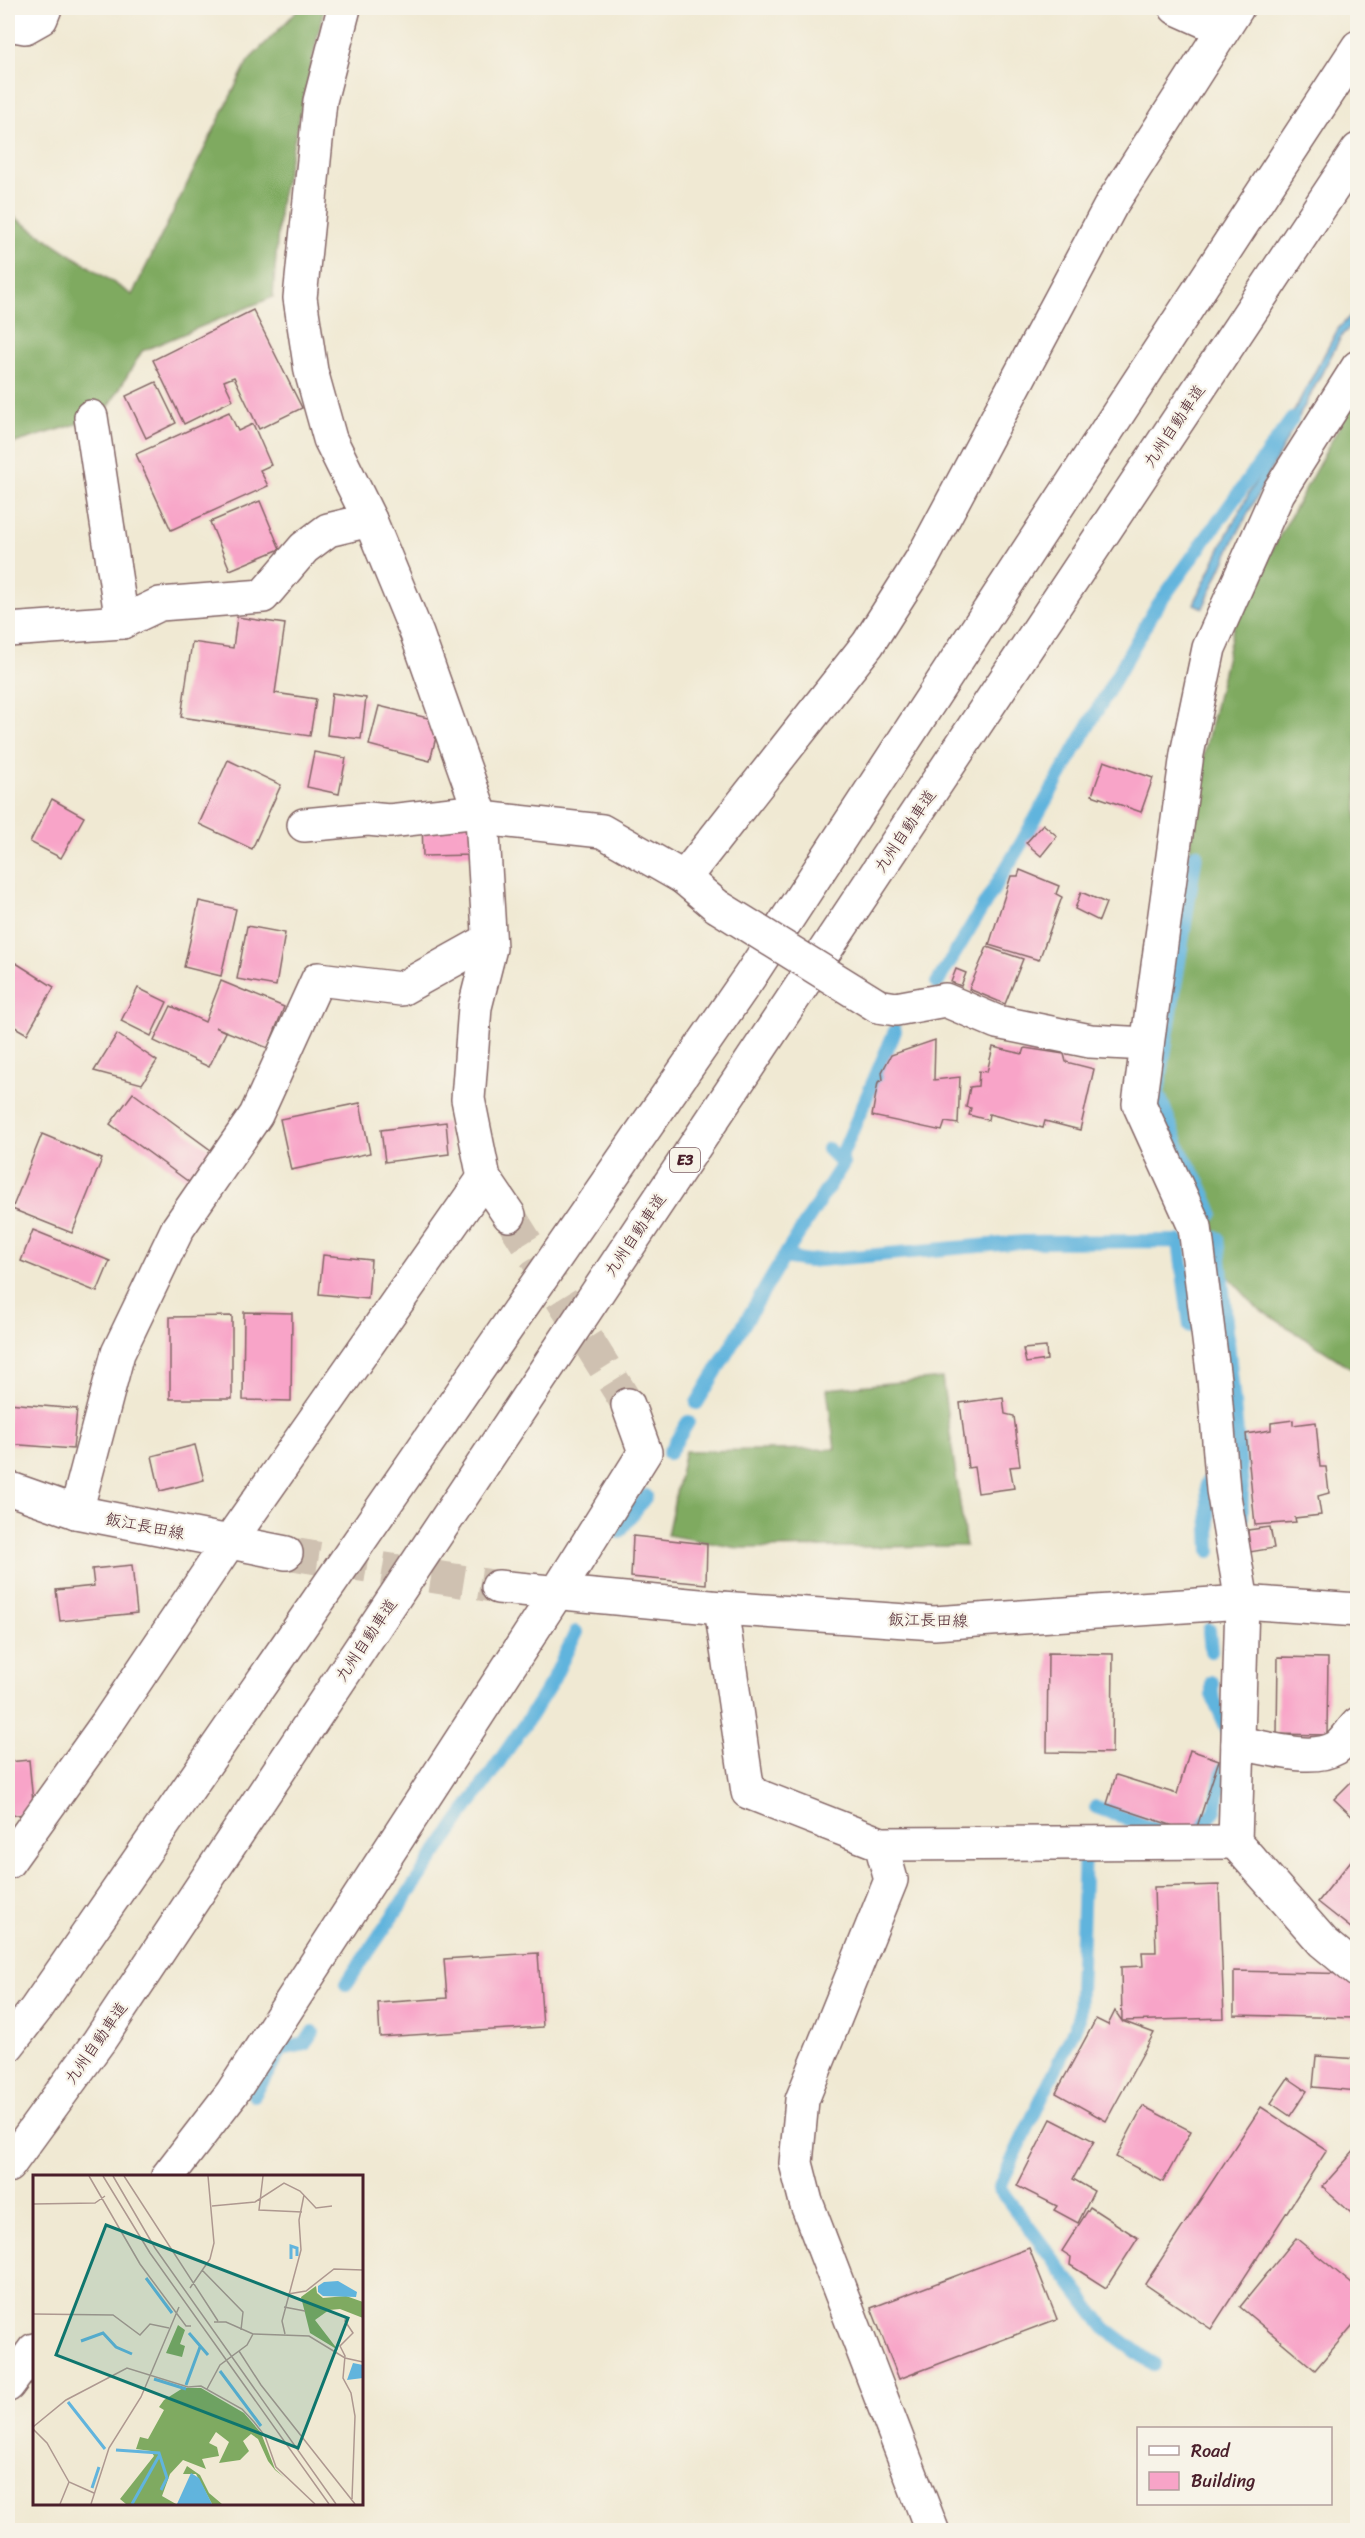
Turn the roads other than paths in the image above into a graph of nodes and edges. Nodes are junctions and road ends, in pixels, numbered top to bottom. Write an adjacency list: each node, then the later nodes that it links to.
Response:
1 (45, 8): 5 (main road)
2 (344, 8): 10 (main road)
3 (1176, 8): 4 (main road)
4 (1230, 19): 15 (main road)
5 (8, 24)
6 (1358, 47): 36 (main road)
7 (1358, 150): 37 (main road, 九州自動車道 / E3)
8 (1358, 367): 17 (main road)
9 (91, 417): 11 (main road)
10 (370, 520): 11 (main road); 13 (main road)
11 (122, 622): 12 (main road)
12 (8, 630)
13 (481, 814): 14 (main road); 15 (main road); 16 (main road)
14 (304, 825)
15 (684, 878): 17 (main road, bridge)
16 (489, 940): 18 (main road); 22 (main road)
17 (1148, 1044): 27 (main road)
18 (484, 1178): 19 (main road); 23 (main road)
19 (509, 1215)
20 (628, 1405): 26 (main road)
21 (8, 1488): 22 (main road, 飯江長田線)
22 (76, 1512): 23 (main road, 飯江長田線)
23 (229, 1542): 24 (main road, 飯江長田線); 34 (main road)
24 (285, 1553)
25 (498, 1587): 26 (main road, 飯江長田線)
26 (556, 1594): 28 (main road, 飯江長田線); 38 (main road)
27 (1242, 1602): 28 (main road, 飯江長田線); 29 (main road, 飯江長田線); 31 (main road)
28 (721, 1608): 33 (main road)
29 (1358, 1610)
30 (1358, 1724): 31 (main road)
31 (1238, 1744): 32 (main road)
32 (1235, 1842): 33 (main road); 35 (main road)
33 (882, 1844): 41 (main road)
34 (8, 1862)
35 (1358, 1971)
36 (8, 2045)
37 (8, 2166)
38 (169, 2175)
39 (33, 2351): 40 (main road)
40 (8, 2385)
41 (932, 2530)

